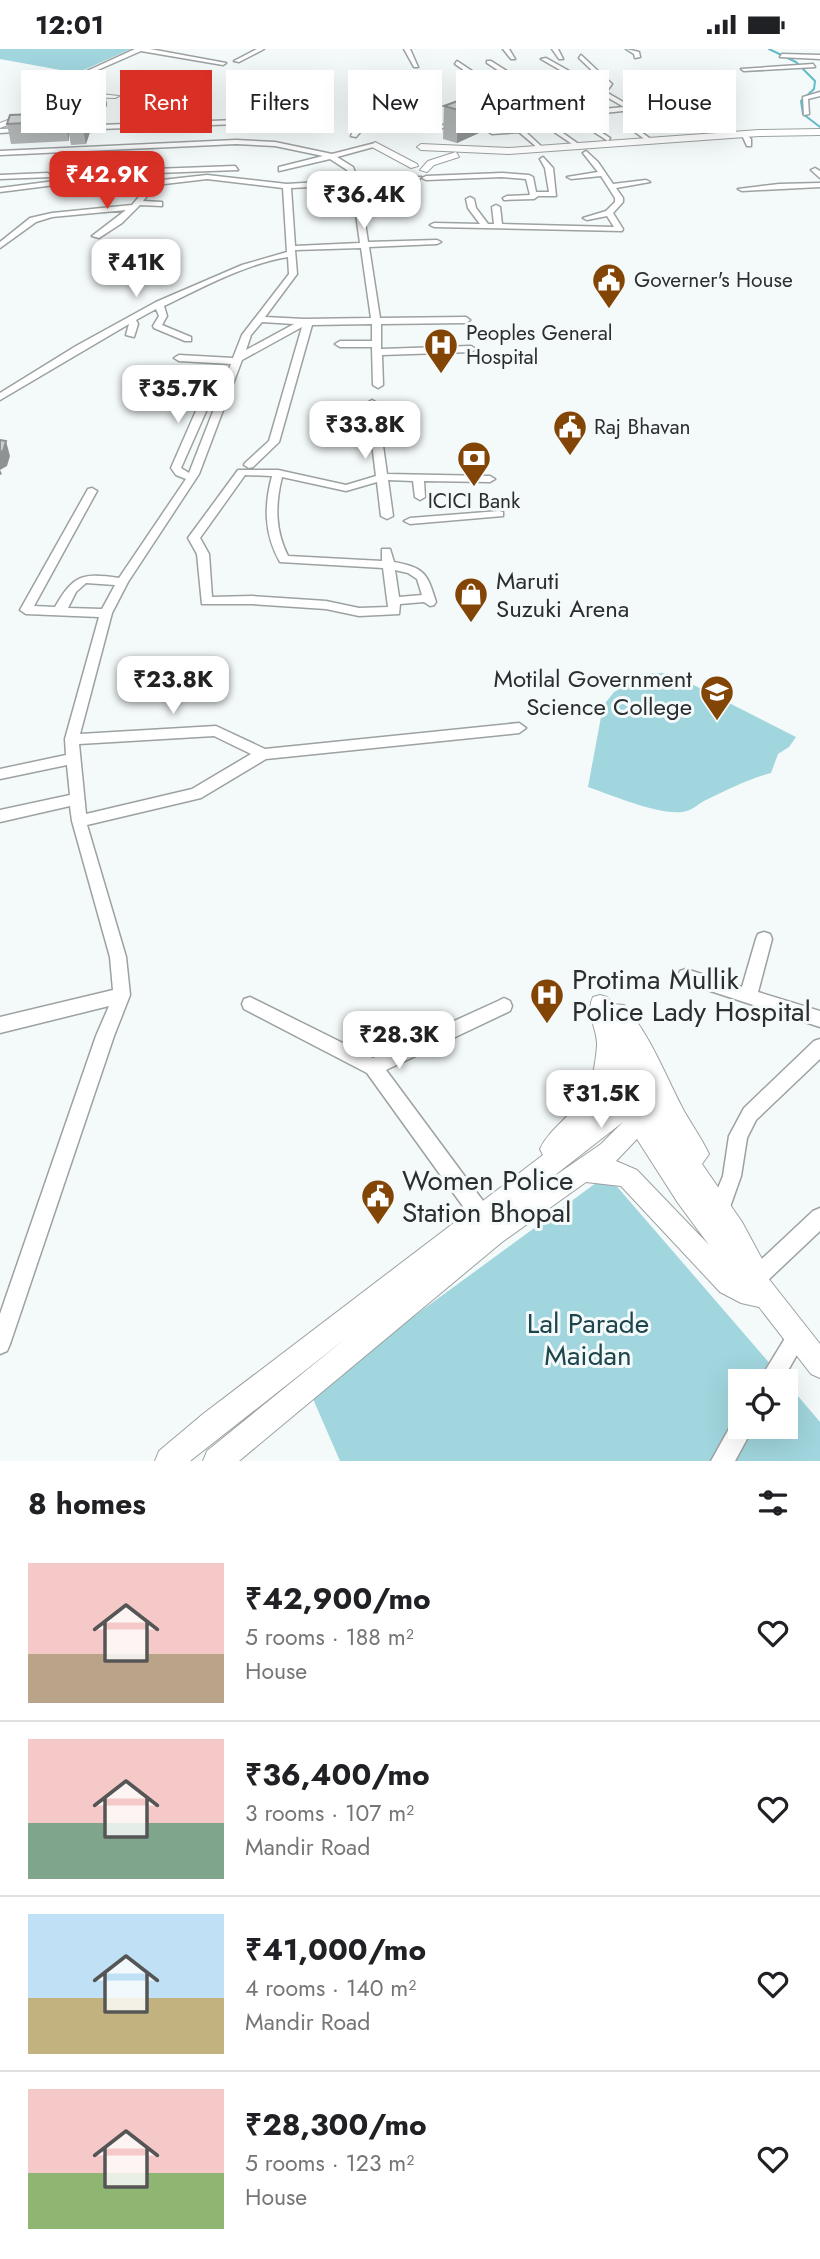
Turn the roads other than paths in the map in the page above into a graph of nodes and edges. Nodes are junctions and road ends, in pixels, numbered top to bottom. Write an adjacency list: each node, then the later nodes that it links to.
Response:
1 (140, 49): 2 (street); 17 (street)
2 (155, 49)
3 (261, 49): 12 (street)
4 (407, 49): 15 (street)
5 (506, 49): 9 (street)
6 (555, 49): 10 (street)
7 (581, 57): 21 (street)
8 (820, 57): 16 (street)
9 (513, 58)
10 (561, 58)
11 (544, 59): 20 (street)
12 (237, 61)
13 (489, 62): 19 (street)
14 (457, 63): 18 (street)
15 (416, 66)
16 (744, 68)
17 (93, 70)
18 (467, 70)
19 (501, 70)
20 (563, 70)
21 (594, 70)
22 (820, 94): 26 (street)
23 (106, 96): 24 (main road)
24 (115, 96)
25 (21, 114): 30 (main road)
26 (806, 114)
27 (502, 115): 27 (street)
28 (21, 116): 30 (main road)
29 (212, 122): 43 (street)
30 (0, 124)
31 (21, 130): 32 (street)
32 (0, 131)
33 (139, 133): 45 (street)
34 (415, 133): 50 (main road)
35 (524, 133): 47 (street)
36 (559, 133): 46 (street)
37 (599, 133): 40 (street)
38 (639, 133): 42 (street)
39 (820, 135): 41 (main road)
40 (608, 139)
41 (745, 140): 42 (main road); 50 (main road)
42 (650, 141): 46 (main road)
43 (236, 142): 45 (street); 52 (street); 56 (street)
44 (375, 145): 52 (street); 55 (main road)
45 (137, 146): 49 (street)
46 (578, 146): 50 (main road)
47 (539, 147)
48 (412, 149): 50 (main road)
49 (0, 152)
50 (457, 153): 59 (main road)
51 (586, 153): 58 (street)
52 (331, 156): 57 (street); 64 (street)
53 (543, 159): 71 (street)
54 (271, 165): 57 (street)
55 (414, 166)
56 (235, 168): 60 (street); 62 (street)
57 (282, 169): 63 (street)
58 (601, 174): 61 (street); 68 (street)
59 (423, 176): 64 (street); 71 (street)
60 (0, 177)
61 (570, 177)
62 (231, 179): 63 (street); 66 (street)
63 (295, 180): 64 (street); 86 (street)
64 (355, 181): 84 (street)
65 (820, 185): 69 (street)
66 (151, 186): 70 (street); 75 (street)
67 (645, 186): 68 (street)
68 (613, 189): 77 (street)
69 (742, 189)
70 (0, 190)
71 (534, 194): 72 (street)
72 (507, 198)
73 (470, 199): 79 (street)
74 (159, 204): 75 (street)
75 (137, 205): 82 (street); 85 (street)
76 (496, 207): 80 (street)
77 (609, 213): 78 (street); 80 (street)
78 (587, 218)
79 (484, 224): 80 (street); 81 (street)
80 (498, 224)
81 (434, 225)
82 (96, 236)
83 (437, 243): 84 (street)
84 (365, 245): 86 (street); 91 (street)
85 (0, 246)
86 (293, 250): 87 (street); 89 (street); 101 (street)
87 (159, 304): 88 (street); 94 (street)
88 (131, 318): 93 (street); 102 (street)
89 (261, 319): 92 (street); 99 (street)
90 (466, 320): 91 (street)
91 (376, 321): 92 (street); 96 (street)
92 (306, 322): 99 (street); 104 (street)
93 (131, 335)
94 (188, 339)
95 (340, 344): 96 (street)
96 (376, 348): 97 (street); 100 (street)
97 (471, 349)
98 (179, 358): 99 (street)
99 (235, 365): 115 (street)
100 (378, 385)
101 (0, 391)
102 (0, 397)
103 (372, 403): 106 (street)
104 (249, 465)
105 (278, 473): 106 (street); 114 (street); 116 (street)
106 (383, 477): 107 (street); 112 (street)
107 (418, 478): 108 (street); 110 (street)
108 (490, 479)
109 (92, 491): 117 (street)
110 (420, 497)
111 (499, 514): 113 (street)
112 (387, 516)
113 (410, 521)
114 (387, 558): 116 (street); 116 (street)
115 (122, 582): 117 (street); 118 (street)
116 (393, 601)
117 (59, 612): 118 (street)
118 (106, 613): 120 (street)
119 (519, 728): 121 (street)
120 (72, 739): 121 (street); 122 (street)
121 (262, 754): 126 (street)
122 (73, 758): 123 (street); 124 (street)
123 (0, 774)
124 (76, 799): 125 (street); 126 (street)
125 (0, 816)
126 (79, 821): 129 (street)
127 (764, 939): 130 (street)
128 (686, 976): 130 (street)
129 (122, 995): 135 (street); 148 (street)
130 (748, 996): 134 (street)
131 (250, 1004): 138 (street)
132 (600, 1004): 136 (main road); 139 (main road); 142 (main road)
133 (504, 1006): 138 (street)
134 (820, 1019)
135 (0, 1025)
136 (606, 1043): 139 (main road); 141 (main road)
137 (820, 1047): 142 (street)
138 (373, 1067): 143 (street)
139 (641, 1104): 140 (main road); 141 (main road); 145 (main road); 146 (main road)
140 (583, 1170): 146 (main road); 153 (main road)
141 (520, 1186): 143 (main road)
142 (723, 1200): 145 (main road)
143 (482, 1216): 152 (main road)
144 (818, 1223): 146 (street)
145 (740, 1239): 146 (main road)
146 (762, 1286): 147 (main road)
147 (797, 1336): 149 (main road); 150 (street)
148 (0, 1344)
149 (820, 1365)
150 (777, 1369)
151 (735, 1439): 154 (street)
152 (169, 1461)
153 (218, 1461)
154 (722, 1461)

